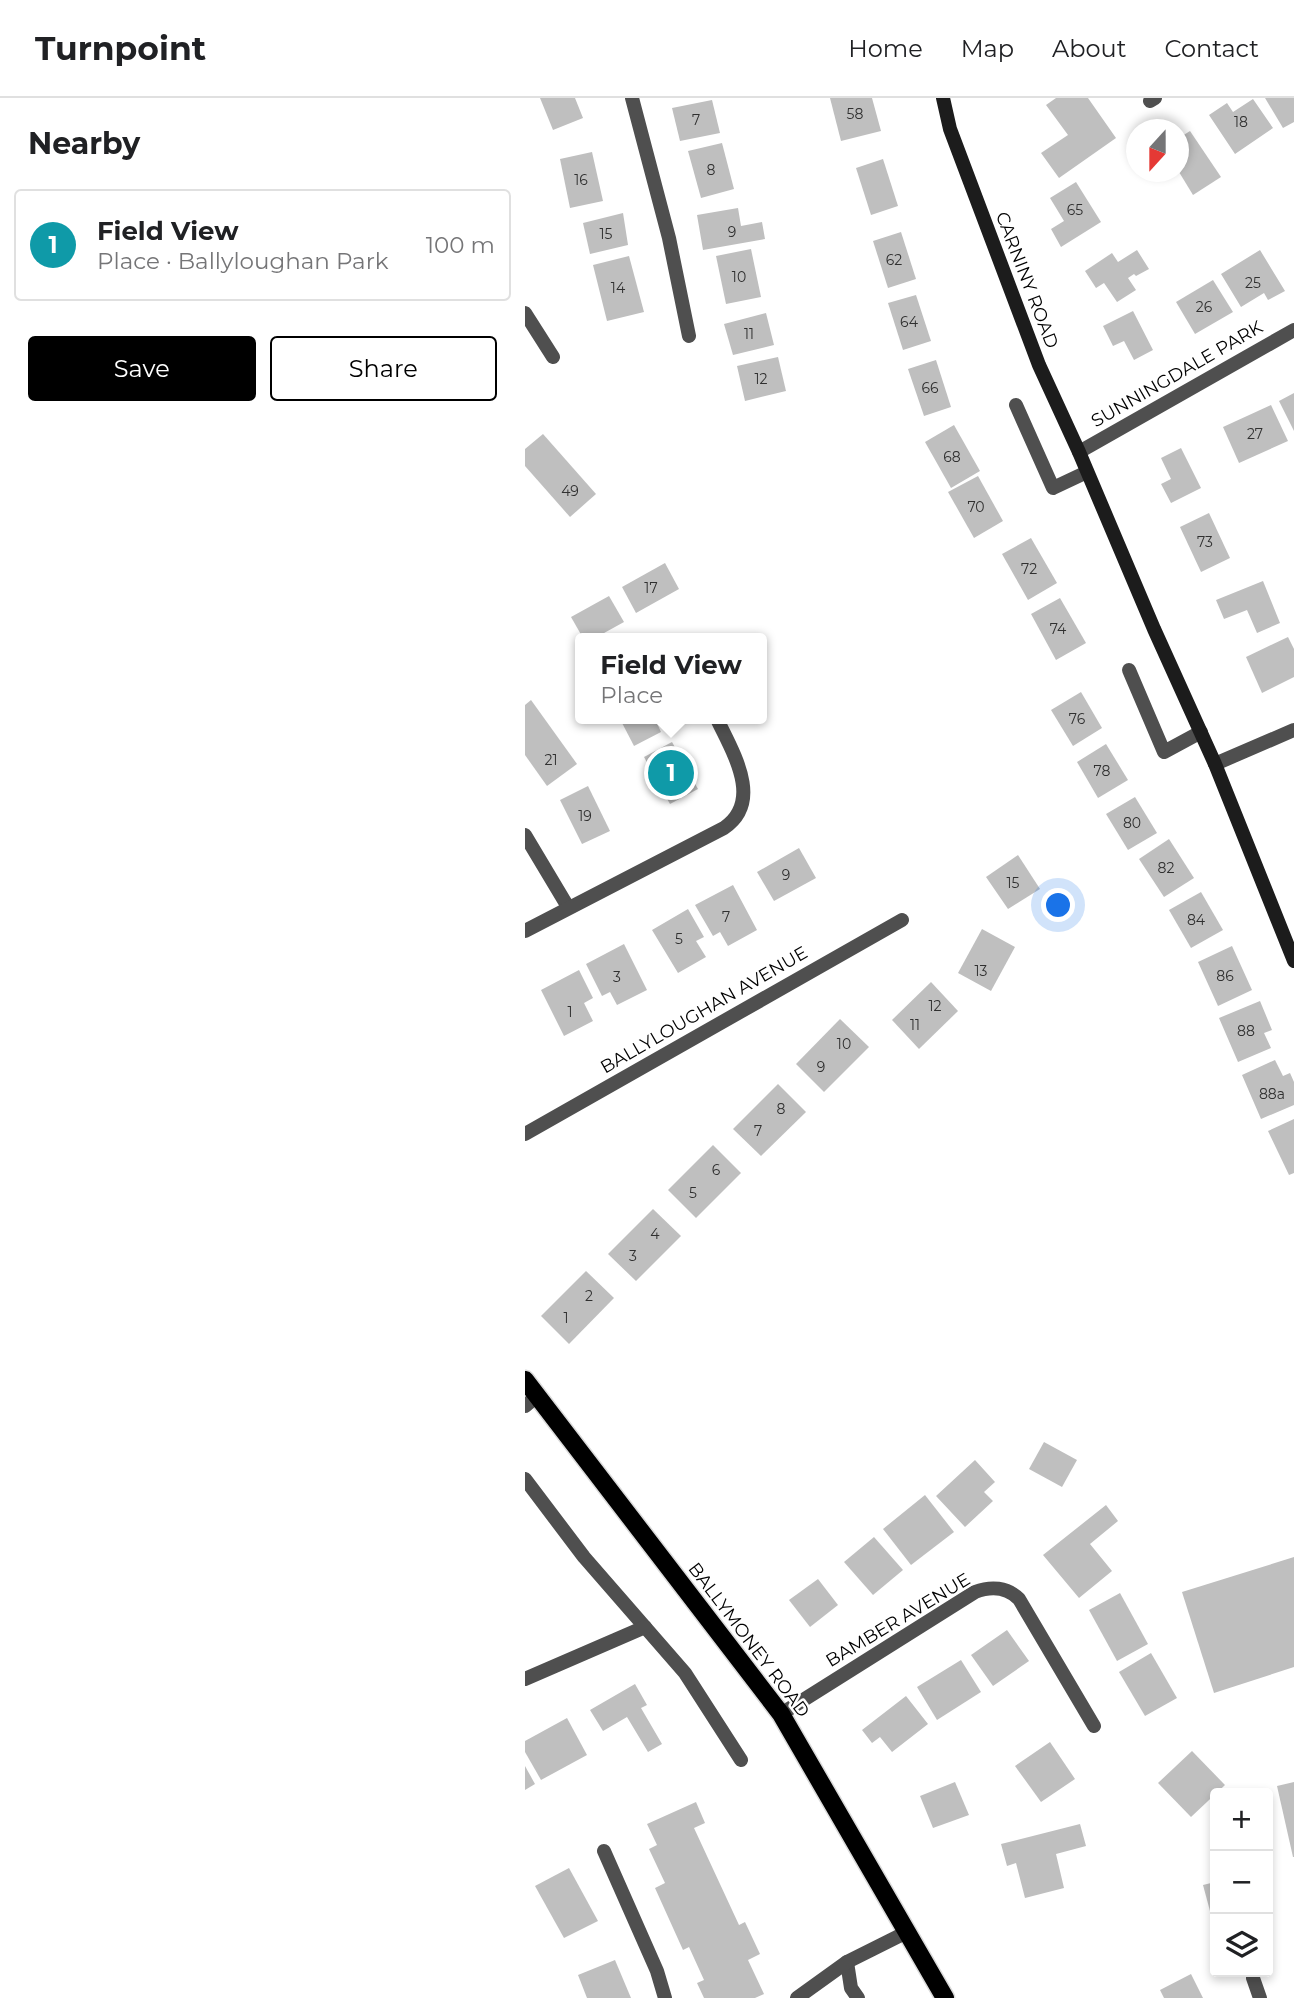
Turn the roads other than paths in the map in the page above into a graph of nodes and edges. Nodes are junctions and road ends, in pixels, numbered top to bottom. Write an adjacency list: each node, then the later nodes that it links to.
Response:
1 (632, 98): 5 (street)
2 (943, 98): 8 (street, CARNINY ROAD)
3 (525, 313): 6 (street)
4 (1294, 330): 8 (street, SUNNINGDALE PARK)
5 (689, 336)
6 (553, 357)
7 (1016, 405): 9 (street)
8 (1079, 452): 9 (street, CARNINY ROAD)
9 (1087, 472): 13 (street, CARNINY ROAD)
10 (1129, 670): 13 (street)
11 (719, 724): 16 (street)
12 (1294, 730): 14 (street)
13 (1201, 733): 14 (street, CARNINY ROAD)
14 (1215, 764): 19 (street, CARNINY ROAD)
15 (525, 835): 16 (street)
16 (568, 907): 18 (street)
17 (902, 920): 20 (street, BALLYLOUGHAN AVENUE)
18 (525, 931)
19 (1294, 961)
20 (525, 1134)
21 (525, 1380): 22 (main road, BALLYMONEY ROAD)
22 (531, 1401): 26 (main road, BALLYMONEY ROAD)
23 (525, 1479): 24 (street)
24 (645, 1627): 25 (street); 28 (street)
25 (525, 1679)
26 (781, 1714): 27 (street, BAMBER AVENUE); 30 (main road, BALLYMONEY ROAD)
27 (1094, 1726)
28 (741, 1760)
29 (604, 1851): 33 (street)
30 (907, 1932): 31 (street); 36 (main road, BALLYMONEY ROAD)
31 (847, 1962): 34 (street); 35 (street)
32 (1253, 1978): 37 (street)
33 (665, 1998)
34 (797, 1998)
35 (858, 1998)
36 (945, 1998)
37 (1260, 1998)

